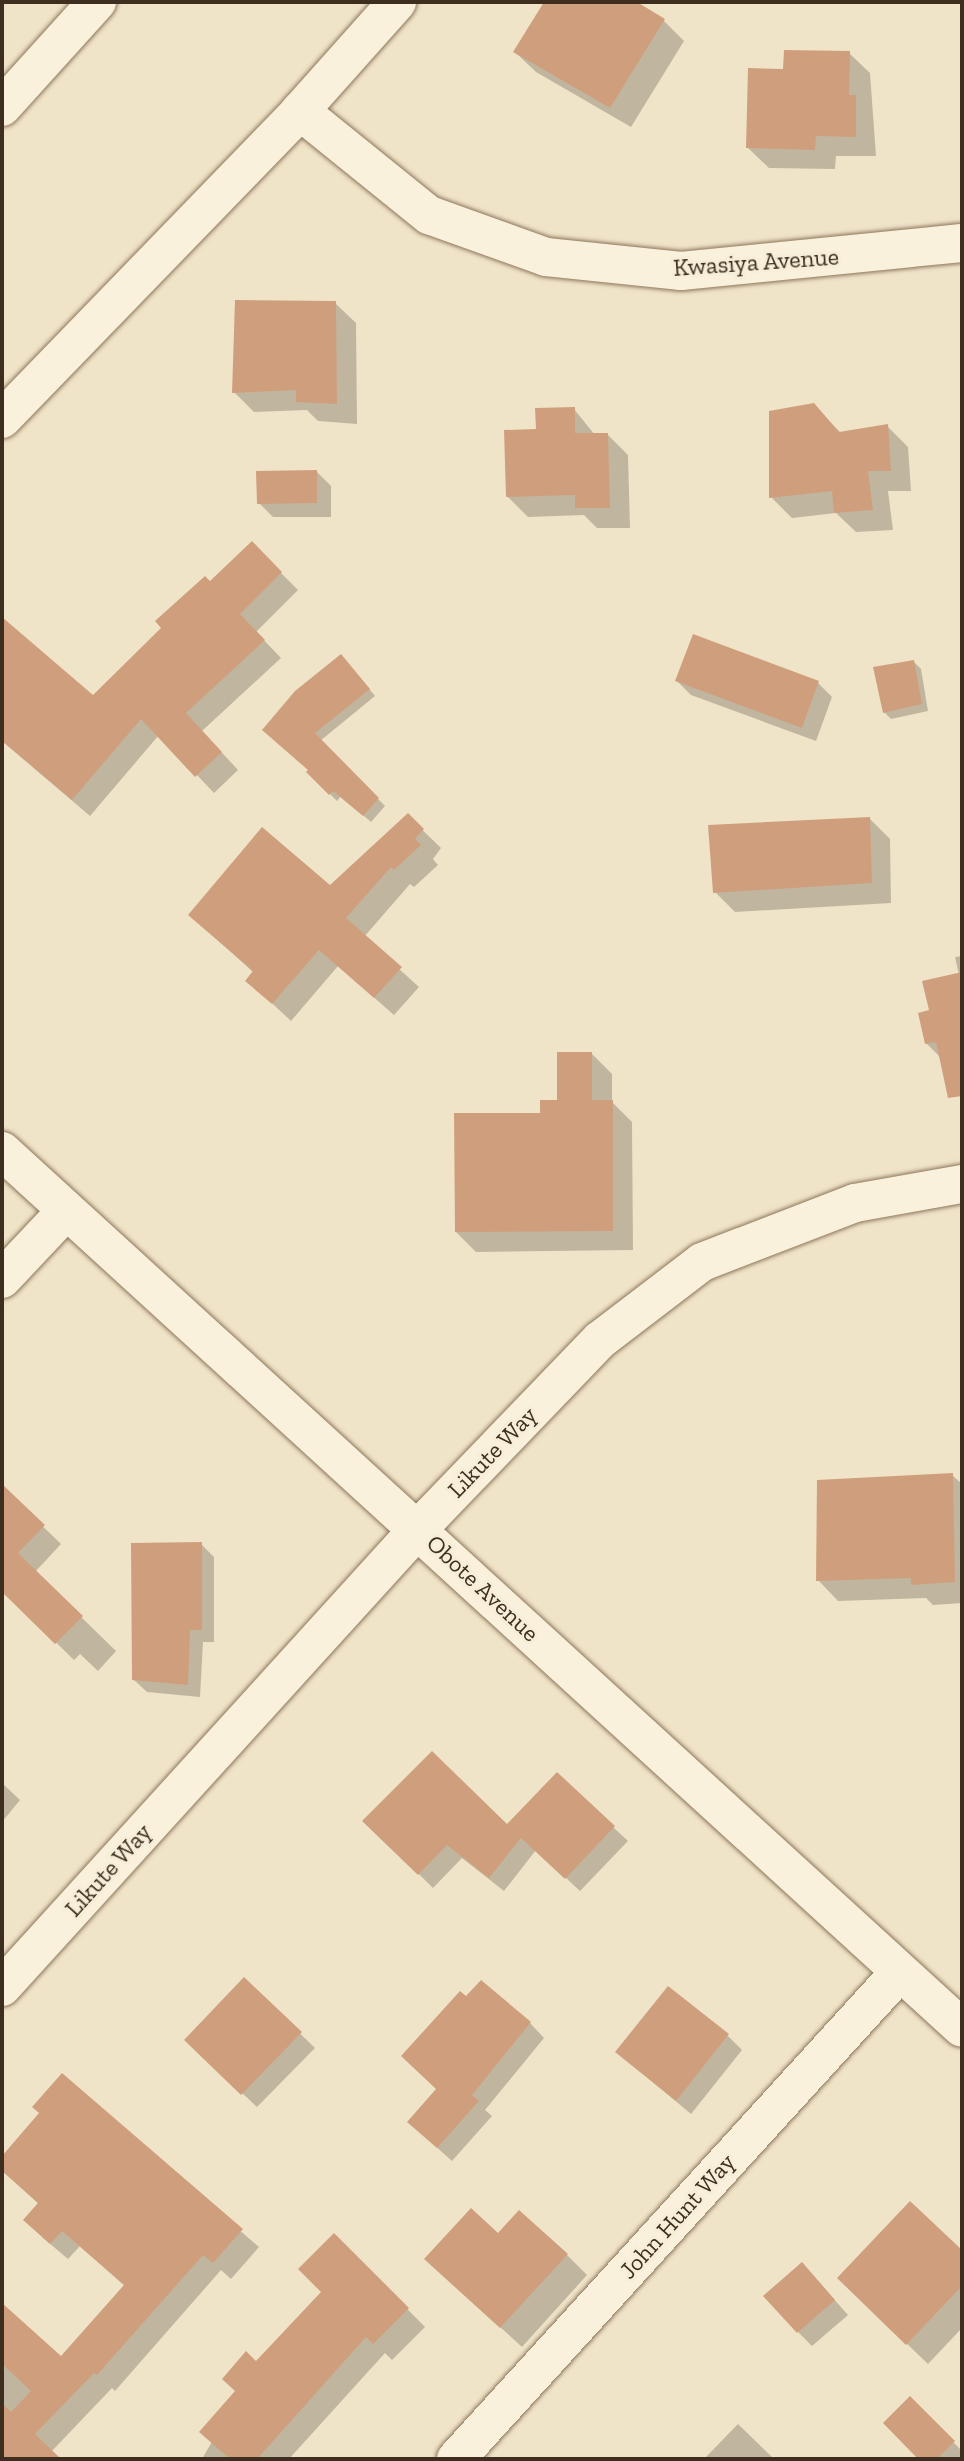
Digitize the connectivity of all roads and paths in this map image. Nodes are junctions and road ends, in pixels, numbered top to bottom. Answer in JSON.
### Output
{"nodes":[{"id":1,"x":97,"y":2,"type":"edge"},
{"id":2,"x":397,"y":2,"type":"edge"},
{"id":3,"x":2,"y":107,"type":"edge"},
{"id":4,"x":300,"y":111,"type":"junction"},
{"id":5,"x":962,"y":243,"type":"edge"},
{"id":6,"x":2,"y":419,"type":"edge"},
{"id":7,"x":2,"y":1151,"type":"edge"},
{"id":8,"x":962,"y":1184,"type":"edge"},
{"id":9,"x":66,"y":1211,"type":"junction"},
{"id":10,"x":2,"y":1279,"type":"edge"},
{"id":11,"x":419,"y":1528,"type":"junction"},
{"id":12,"x":899,"y":1973,"type":"junction"},
{"id":13,"x":2,"y":1987,"type":"edge"},
{"id":14,"x":962,"y":2028,"type":"edge"},
{"id":15,"x":456,"y":2459,"type":"edge"}],
"edges":[{"from":1,"to":3,"type":"street"},
{"from":2,"to":4,"type":"street"},
{"from":4,"to":5,"type":"street","name":"Kwasiya Avenue"},
{"from":4,"to":6,"type":"street"},
{"from":7,"to":9,"type":"street","name":"Obote Avenue"},
{"from":8,"to":11,"type":"street","name":"Likute Way"},
{"from":9,"to":10,"type":"street"},
{"from":9,"to":11,"type":"street","name":"Obote Avenue"},
{"from":11,"to":12,"type":"street","name":"Obote Avenue"},
{"from":11,"to":13,"type":"street","name":"Likute Way"},
{"from":12,"to":14,"type":"street","name":"Obote Avenue"},
{"from":12,"to":15,"type":"street","name":"John Hunt Way"}]}
